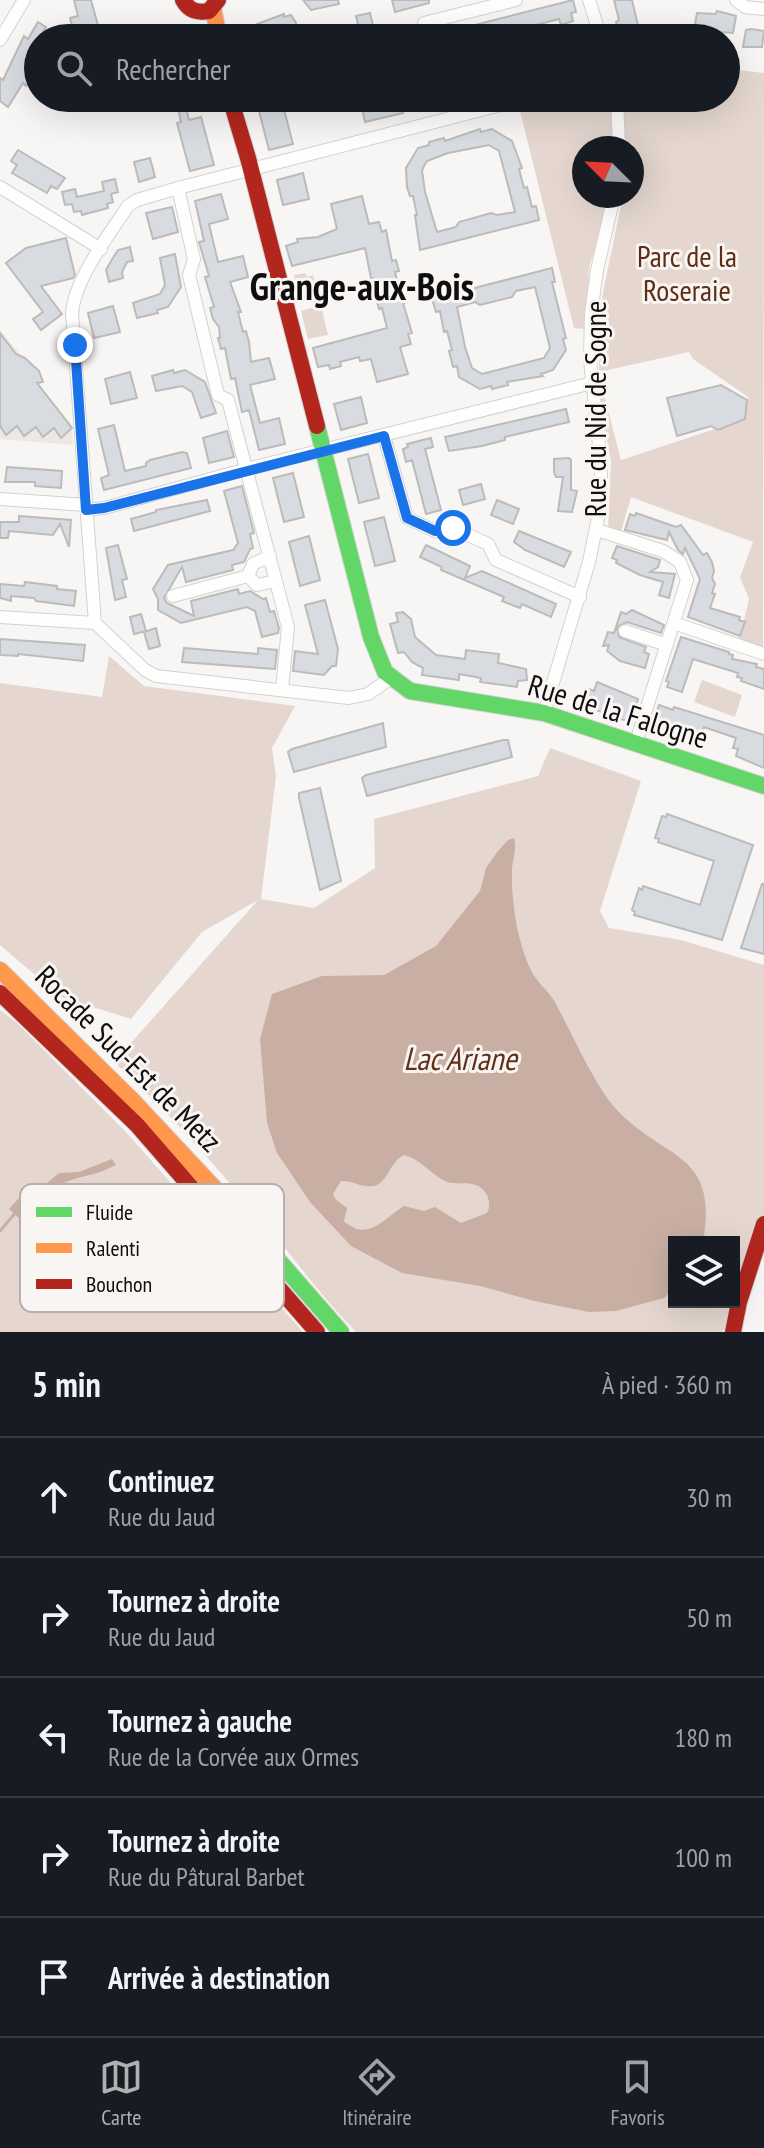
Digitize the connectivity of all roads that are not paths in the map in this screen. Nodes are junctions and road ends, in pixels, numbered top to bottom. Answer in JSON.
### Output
{"nodes":[{"id":1,"x":24,"y":0,"type":"edge"},
{"id":2,"x":183,"y":0,"type":"edge"},
{"id":3,"x":516,"y":0,"type":"edge"},
{"id":4,"x":589,"y":0,"type":"edge"},
{"id":5,"x":736,"y":0,"type":"edge"},
{"id":6,"x":210,"y":7,"type":"edge"},
{"id":7,"x":764,"y":9,"type":"edge"},
{"id":8,"x":424,"y":23,"type":"dead end"},
{"id":9,"x":597,"y":24,"type":"edge"},
{"id":10,"x":0,"y":40,"type":"edge"},
{"id":11,"x":234,"y":112,"type":"edge"},
{"id":12,"x":474,"y":112,"type":"edge"},
{"id":13,"x":618,"y":112,"type":"edge"},
{"id":14,"x":619,"y":136,"type":"edge"},
{"id":15,"x":252,"y":170,"type":"junction"},
{"id":16,"x":0,"y":187,"type":"edge"},
{"id":17,"x":178,"y":188,"type":"junction"},
{"id":18,"x":611,"y":208,"type":"edge"},
{"id":19,"x":101,"y":249,"type":"junction"},
{"id":20,"x":592,"y":383,"type":"junction"},
{"id":21,"x":384,"y":436,"type":"junction"},
{"id":22,"x":323,"y":451,"type":"junction"},
{"id":23,"x":247,"y":469,"type":"junction"},
{"id":24,"x":0,"y":499,"type":"edge"},
{"id":25,"x":86,"y":507,"type":"junction"},
{"id":26,"x":597,"y":530,"type":"junction"},
{"id":27,"x":270,"y":556,"type":"junction"},
{"id":28,"x":248,"y":576,"type":"junction"},
{"id":29,"x":276,"y":581,"type":"junction"},
{"id":30,"x":173,"y":596,"type":"dead end"},
{"id":31,"x":580,"y":597,"type":"junction"},
{"id":32,"x":0,"y":617,"type":"edge"},
{"id":33,"x":95,"y":623,"type":"junction"},
{"id":34,"x":674,"y":623,"type":"junction"},
{"id":35,"x":625,"y":631,"type":"dead end"},
{"id":36,"x":667,"y":645,"type":"junction"},
{"id":37,"x":764,"y":654,"type":"edge"},
{"id":38,"x":391,"y":678,"type":"junction"},
{"id":39,"x":282,"y":690,"type":"junction"},
{"id":40,"x":544,"y":713,"type":"junction"},
{"id":41,"x":635,"y":745,"type":"junction"},
{"id":42,"x":764,"y":786,"type":"edge"},
{"id":43,"x":0,"y":970,"type":"edge"},
{"id":44,"x":0,"y":993,"type":"edge"},
{"id":45,"x":188,"y":1184,"type":"edge"},
{"id":46,"x":212,"y":1184,"type":"edge"},
{"id":47,"x":764,"y":1224,"type":"edge"},
{"id":48,"x":284,"y":1261,"type":"edge"},
{"id":49,"x":284,"y":1265,"type":"edge"},
{"id":50,"x":284,"y":1294,"type":"edge"},
{"id":51,"x":740,"y":1299,"type":"edge"},
{"id":52,"x":736,"y":1308,"type":"edge"},
{"id":53,"x":738,"y":1308,"type":"edge"},
{"id":54,"x":317,"y":1332,"type":"edge"},
{"id":55,"x":341,"y":1332,"type":"edge"},
{"id":56,"x":356,"y":1332,"type":"edge"},
{"id":57,"x":724,"y":1332,"type":"edge"},
{"id":58,"x":733,"y":1332,"type":"edge"}],
"edges":[{"from":1,"to":10,"type":"street"},
{"from":2,"to":6,"type":"main road"},
{"from":3,"to":8,"type":"street"},
{"from":4,"to":9,"type":"street"},
{"from":5,"to":7,"type":"street"},
{"from":11,"to":15,"type":"main road"},
{"from":12,"to":15,"type":"street"},
{"from":13,"to":14,"type":"street"},
{"from":15,"to":17,"type":"street"},
{"from":15,"to":22,"type":"main road"},
{"from":16,"to":19,"type":"street"},
{"from":17,"to":19,"type":"street"},
{"from":17,"to":23,"type":"street"},
{"from":18,"to":20,"type":"street","name":"Rue du Nid de Sogne"},
{"from":19,"to":25,"type":"street"},
{"from":20,"to":21,"type":"street"},
{"from":20,"to":26,"type":"street","name":"Rue du Nid de Sogne"},
{"from":21,"to":22,"type":"street"},
{"from":21,"to":31,"type":"street"},
{"from":22,"to":23,"type":"street"},
{"from":22,"to":38,"type":"main road"},
{"from":23,"to":25,"type":"street"},
{"from":23,"to":27,"type":"street"},
{"from":24,"to":25,"type":"street"},
{"from":25,"to":33,"type":"street"},
{"from":26,"to":31,"type":"street","name":"Rue du Nid de Sogne"},
{"from":26,"to":34,"type":"street"},
{"from":27,"to":28,"type":"street"},
{"from":27,"to":29,"type":"street"},
{"from":28,"to":29,"type":"street"},
{"from":28,"to":30,"type":"street"},
{"from":29,"to":39,"type":"street"},
{"from":31,"to":40,"type":"street","name":"Rue du Nid de Sogne"},
{"from":32,"to":33,"type":"street"},
{"from":33,"to":39,"type":"street"},
{"from":34,"to":36,"type":"street"},
{"from":34,"to":37,"type":"street"},
{"from":35,"to":36,"type":"street"},
{"from":36,"to":41,"type":"street"},
{"from":38,"to":39,"type":"street"},
{"from":38,"to":40,"type":"main road","name":"Rue de la Falogne"},
{"from":40,"to":41,"type":"main road","name":"Rue de la Falogne"},
{"from":41,"to":42,"type":"main road","name":"Rue de la Falogne"},
{"from":43,"to":46,"type":"main road","name":"Rocade Sud-Est de Metz"},
{"from":44,"to":45,"type":"main road","name":"Rocade Sud-Est de Metz"},
{"from":47,"to":51,"type":"main road"},
{"from":48,"to":56,"type":"main road"},
{"from":49,"to":55,"type":"main road","name":"Rocade Sud-Est de Metz"},
{"from":50,"to":54,"type":"main road","name":"Rocade Sud-Est de Metz"},
{"from":52,"to":57,"type":"main road"},
{"from":53,"to":58,"type":"main road"}]}
